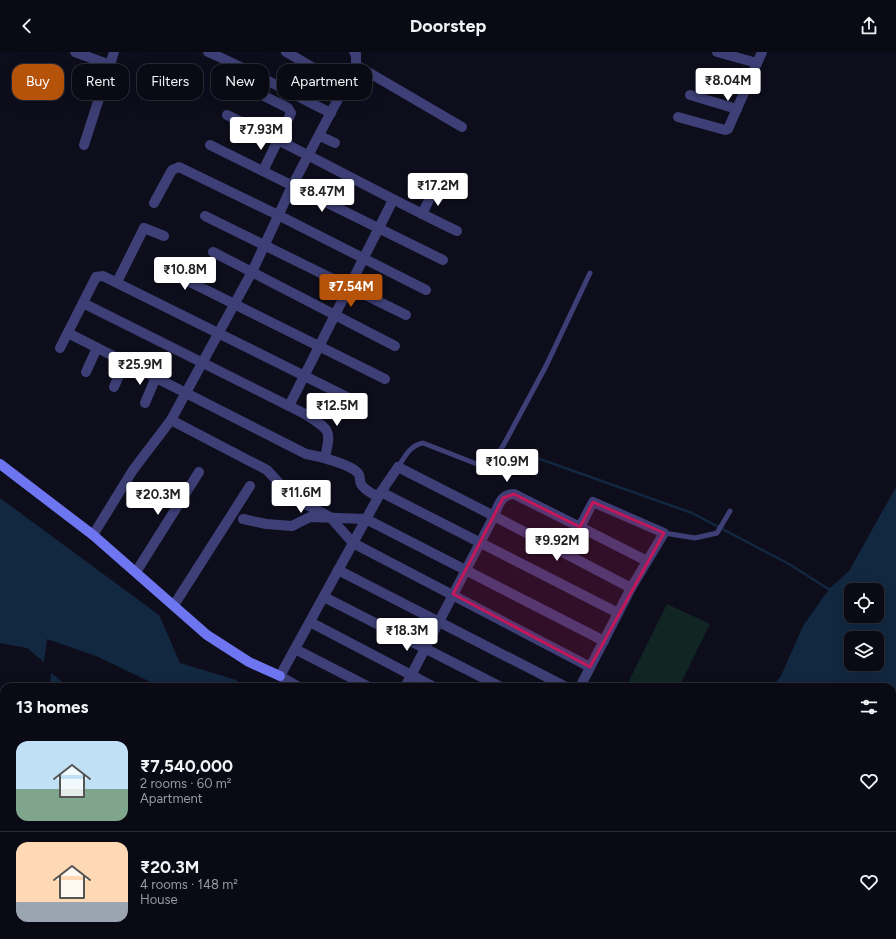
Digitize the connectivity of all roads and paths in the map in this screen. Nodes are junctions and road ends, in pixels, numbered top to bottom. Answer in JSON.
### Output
{"nodes":[{"id":1,"x":75,"y":52,"type":"edge"},
{"id":2,"x":114,"y":52,"type":"edge"},
{"id":3,"x":208,"y":52,"type":"edge"},
{"id":4,"x":286,"y":52,"type":"edge"},
{"id":5,"x":354,"y":52,"type":"edge"},
{"id":6,"x":717,"y":52,"type":"edge"},
{"id":7,"x":762,"y":52,"type":"edge"},
{"id":8,"x":757,"y":63,"type":"junction"},
{"id":9,"x":107,"y":64,"type":"edge"},
{"id":10,"x":110,"y":64,"type":"edge"},
{"id":11,"x":307,"y":64,"type":"edge"},
{"id":12,"x":356,"y":64,"type":"edge"},
{"id":13,"x":372,"y":74,"type":"edge"},
{"id":14,"x":704,"y":74,"type":"dead end"},
{"id":15,"x":270,"y":84,"type":"joint"},
{"id":16,"x":747,"y":85,"type":"junction"},
{"id":17,"x":690,"y":95,"type":"dead end"},
{"id":18,"x":269,"y":99,"type":"edge"},
{"id":19,"x":99,"y":100,"type":"edge"},
{"id":20,"x":338,"y":100,"type":"edge"},
{"id":21,"x":737,"y":109,"type":"junction"},
{"id":22,"x":331,"y":113,"type":"junction"},
{"id":23,"x":227,"y":115,"type":"dead end"},
{"id":24,"x":678,"y":116,"type":"dead end"},
{"id":25,"x":462,"y":127,"type":"dead end"},
{"id":26,"x":320,"y":136,"type":"junction"},
{"id":27,"x":278,"y":139,"type":"junction"},
{"id":28,"x":335,"y":143,"type":"dead end"},
{"id":29,"x":84,"y":145,"type":"dead end"},
{"id":30,"x":210,"y":145,"type":"dead end"},
{"id":31,"x":309,"y":154,"type":"junction"},
{"id":32,"x":263,"y":171,"type":"junction"},
{"id":33,"x":292,"y":186,"type":"junction"},
{"id":34,"x":434,"y":190,"type":"dead end"},
{"id":35,"x":393,"y":200,"type":"junction"},
{"id":36,"x":154,"y":203,"type":"dead end"},
{"id":37,"x":422,"y":214,"type":"junction"},
{"id":38,"x":278,"y":215,"type":"junction"},
{"id":39,"x":205,"y":216,"type":"dead end"},
{"id":40,"x":379,"y":228,"type":"junction"},
{"id":41,"x":457,"y":231,"type":"dead end"},
{"id":42,"x":164,"y":236,"type":"dead end"},
{"id":43,"x":264,"y":244,"type":"junction"},
{"id":44,"x":213,"y":252,"type":"dead end"},
{"id":45,"x":364,"y":258,"type":"junction"},
{"id":46,"x":443,"y":260,"type":"dead end"},
{"id":47,"x":252,"y":272,"type":"junction"},
{"id":48,"x":590,"y":273,"type":"dead end"},
{"id":49,"x":174,"y":274,"type":"dead end"},
{"id":50,"x":117,"y":282,"type":"junction"},
{"id":51,"x":349,"y":286,"type":"junction"},
{"id":52,"x":426,"y":290,"type":"dead end"},
{"id":53,"x":83,"y":303,"type":"junction"},
{"id":54,"x":236,"y":304,"type":"junction"},
{"id":55,"x":406,"y":315,"type":"dead end"},
{"id":56,"x":334,"y":316,"type":"junction"},
{"id":57,"x":220,"y":332,"type":"junction"},
{"id":58,"x":68,"y":333,"type":"junction"},
{"id":59,"x":319,"y":346,"type":"junction"},
{"id":60,"x":395,"y":346,"type":"dead end"},
{"id":61,"x":60,"y":348,"type":"dead end"},
{"id":62,"x":97,"y":348,"type":"junction"},
{"id":63,"x":126,"y":362,"type":"junction"},
{"id":64,"x":203,"y":362,"type":"junction"},
{"id":65,"x":86,"y":372,"type":"dead end"},
{"id":66,"x":304,"y":375,"type":"junction"},
{"id":67,"x":156,"y":377,"type":"junction"},
{"id":68,"x":385,"y":379,"type":"dead end"},
{"id":69,"x":114,"y":387,"type":"dead end"},
{"id":70,"x":186,"y":392,"type":"junction"},
{"id":71,"x":145,"y":403,"type":"dead end"},
{"id":72,"x":359,"y":403,"type":"dead end"},
{"id":73,"x":289,"y":406,"type":"junction"},
{"id":74,"x":171,"y":420,"type":"junction"},
{"id":75,"x":325,"y":457,"type":"junction"},
{"id":76,"x":0,"y":464,"type":"edge"},
{"id":77,"x":398,"y":467,"type":"junction"},
{"id":78,"x":198,"y":472,"type":"dead end"},
{"id":79,"x":250,"y":486,"type":"dead end"},
{"id":80,"x":380,"y":495,"type":"junction"},
{"id":81,"x":730,"y":511,"type":"dead end"},
{"id":82,"x":494,"y":516,"type":"junction"},
{"id":83,"x":330,"y":518,"type":"junction"},
{"id":84,"x":243,"y":519,"type":"dead end"},
{"id":85,"x":366,"y":519,"type":"junction"},
{"id":86,"x":580,"y":527,"type":"junction"},
{"id":87,"x":664,"y":533,"type":"junction"},
{"id":88,"x":93,"y":535,"type":"junction"},
{"id":89,"x":480,"y":542,"type":"junction"},
{"id":90,"x":353,"y":543,"type":"junction"},
{"id":91,"x":647,"y":561,"type":"junction"},
{"id":92,"x":338,"y":570,"type":"junction"},
{"id":93,"x":465,"y":570,"type":"junction"},
{"id":94,"x":136,"y":572,"type":"junction"},
{"id":95,"x":631,"y":588,"type":"junction"},
{"id":96,"x":453,"y":594,"type":"junction"},
{"id":97,"x":324,"y":597,"type":"junction"},
{"id":98,"x":174,"y":605,"type":"junction"},
{"id":99,"x":618,"y":613,"type":"junction"},
{"id":100,"x":310,"y":622,"type":"junction"},
{"id":101,"x":439,"y":622,"type":"junction"},
{"id":102,"x":604,"y":641,"type":"junction"},
{"id":103,"x":425,"y":649,"type":"junction"},
{"id":104,"x":295,"y":650,"type":"junction"},
{"id":105,"x":590,"y":667,"type":"junction"},
{"id":106,"x":411,"y":675,"type":"junction"},
{"id":107,"x":280,"y":676,"type":"junction"},
{"id":108,"x":292,"y":683,"type":"edge"},
{"id":109,"x":361,"y":683,"type":"edge"},
{"id":110,"x":407,"y":683,"type":"edge"},
{"id":111,"x":426,"y":683,"type":"edge"},
{"id":112,"x":493,"y":683,"type":"edge"},
{"id":113,"x":558,"y":683,"type":"edge"},
{"id":114,"x":582,"y":683,"type":"edge"}],
"edges":[{"from":1,"to":9,"type":"street"},
{"from":2,"to":10,"type":"street"},
{"from":3,"to":15,"type":"street"},
{"from":4,"to":11,"type":"street"},
{"from":5,"to":12,"type":"street"},
{"from":6,"to":8,"type":"street"},
{"from":7,"to":8,"type":"street"},
{"from":8,"to":16,"type":"street"},
{"from":13,"to":25,"type":"street"},
{"from":14,"to":16,"type":"street"},
{"from":15,"to":22,"type":"street"},
{"from":16,"to":21,"type":"street"},
{"from":17,"to":21,"type":"street"},
{"from":18,"to":27,"type":"street"},
{"from":19,"to":29,"type":"street"},
{"from":20,"to":22,"type":"street"},
{"from":21,"to":24,"type":"street"},
{"from":22,"to":26,"type":"street"},
{"from":23,"to":27,"type":"street"},
{"from":26,"to":28,"type":"street"},
{"from":26,"to":31,"type":"street"},
{"from":27,"to":31,"type":"street"},
{"from":27,"to":32,"type":"street"},
{"from":30,"to":32,"type":"street"},
{"from":31,"to":33,"type":"street"},
{"from":31,"to":35,"type":"street"},
{"from":32,"to":33,"type":"street"},
{"from":33,"to":38,"type":"street"},
{"from":33,"to":40,"type":"street"},
{"from":34,"to":37,"type":"street"},
{"from":35,"to":37,"type":"street"},
{"from":35,"to":40,"type":"street"},
{"from":36,"to":38,"type":"street"},
{"from":37,"to":41,"type":"street"},
{"from":38,"to":43,"type":"street"},
{"from":38,"to":45,"type":"street"},
{"from":39,"to":43,"type":"street"},
{"from":40,"to":45,"type":"street"},
{"from":40,"to":46,"type":"street"},
{"from":42,"to":50,"type":"street"},
{"from":43,"to":47,"type":"street"},
{"from":43,"to":51,"type":"street"},
{"from":44,"to":47,"type":"street"},
{"from":45,"to":51,"type":"street"},
{"from":45,"to":52,"type":"street"},
{"from":47,"to":54,"type":"street"},
{"from":47,"to":56,"type":"street"},
{"from":48,"to":77,"type":"lane"},
{"from":49,"to":54,"type":"street"},
{"from":50,"to":53,"type":"street"},
{"from":50,"to":57,"type":"street"},
{"from":51,"to":55,"type":"street"},
{"from":51,"to":56,"type":"street"},
{"from":53,"to":58,"type":"street"},
{"from":53,"to":64,"type":"street"},
{"from":54,"to":57,"type":"street"},
{"from":54,"to":59,"type":"street"},
{"from":56,"to":59,"type":"street"},
{"from":56,"to":60,"type":"street"},
{"from":57,"to":64,"type":"street"},
{"from":57,"to":66,"type":"street"},
{"from":58,"to":61,"type":"street"},
{"from":58,"to":62,"type":"street"},
{"from":59,"to":66,"type":"street"},
{"from":59,"to":68,"type":"street"},
{"from":62,"to":63,"type":"street"},
{"from":62,"to":65,"type":"street"},
{"from":63,"to":67,"type":"street"},
{"from":63,"to":69,"type":"street"},
{"from":64,"to":70,"type":"street"},
{"from":64,"to":73,"type":"street"},
{"from":66,"to":72,"type":"street"},
{"from":66,"to":73,"type":"street"},
{"from":67,"to":70,"type":"street"},
{"from":67,"to":71,"type":"street"},
{"from":70,"to":74,"type":"street"},
{"from":70,"to":75,"type":"street"},
{"from":73,"to":75,"type":"street"},
{"from":74,"to":83,"type":"street"},
{"from":74,"to":88,"type":"street"},
{"from":75,"to":80,"type":"street"},
{"from":76,"to":88,"type":"street"},
{"from":77,"to":80,"type":"street"},
{"from":77,"to":82,"type":"street"},
{"from":78,"to":94,"type":"street"},
{"from":79,"to":98,"type":"street"},
{"from":80,"to":85,"type":"street"},
{"from":80,"to":89,"type":"street"},
{"from":81,"to":87,"type":"lane"},
{"from":82,"to":86,"type":"street"},
{"from":82,"to":89,"type":"street"},
{"from":82,"to":95,"type":"street"},
{"from":83,"to":84,"type":"street"},
{"from":83,"to":85,"type":"street"},
{"from":83,"to":90,"type":"street"},
{"from":85,"to":90,"type":"street"},
{"from":85,"to":93,"type":"street"},
{"from":86,"to":87,"type":"street"},
{"from":86,"to":91,"type":"street"},
{"from":87,"to":91,"type":"street"},
{"from":88,"to":94,"type":"street"},
{"from":89,"to":93,"type":"street"},
{"from":89,"to":99,"type":"street"},
{"from":90,"to":92,"type":"street"},
{"from":90,"to":96,"type":"street"},
{"from":91,"to":95,"type":"street"},
{"from":92,"to":97,"type":"street"},
{"from":92,"to":101,"type":"street"},
{"from":93,"to":96,"type":"street"},
{"from":93,"to":102,"type":"street"},
{"from":94,"to":98,"type":"street"},
{"from":95,"to":99,"type":"street"},
{"from":96,"to":101,"type":"street"},
{"from":96,"to":105,"type":"street"},
{"from":97,"to":100,"type":"street"},
{"from":97,"to":103,"type":"street"},
{"from":98,"to":107,"type":"street"},
{"from":99,"to":102,"type":"street"},
{"from":100,"to":104,"type":"street"},
{"from":100,"to":106,"type":"street"},
{"from":101,"to":103,"type":"street"},
{"from":101,"to":113,"type":"street"},
{"from":102,"to":105,"type":"street"},
{"from":103,"to":106,"type":"street"},
{"from":103,"to":112,"type":"street"},
{"from":104,"to":107,"type":"street"},
{"from":104,"to":109,"type":"street"},
{"from":105,"to":114,"type":"street"},
{"from":106,"to":110,"type":"street"},
{"from":106,"to":111,"type":"street"},
{"from":107,"to":108,"type":"street"}]}
